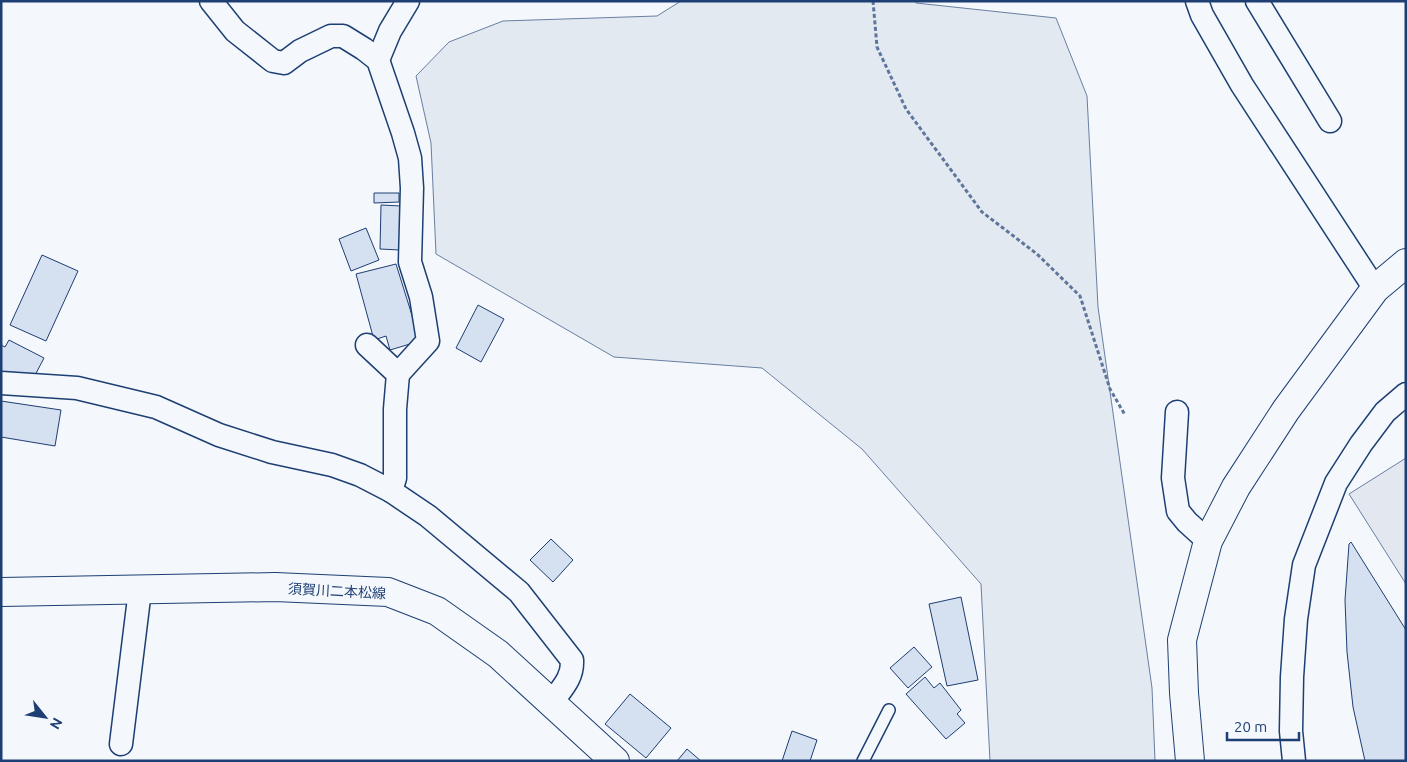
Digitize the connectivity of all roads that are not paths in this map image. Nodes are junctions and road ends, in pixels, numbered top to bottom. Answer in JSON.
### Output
{"nodes":[{"id":1,"x":211,"y":1,"type":"edge"},
{"id":2,"x":408,"y":1,"type":"edge"},
{"id":3,"x":1197,"y":1,"type":"edge"},
{"id":4,"x":1257,"y":1,"type":"edge"},
{"id":5,"x":378,"y":60,"type":"junction"},
{"id":6,"x":1330,"y":121,"type":"dead end"},
{"id":7,"x":1406,"y":263,"type":"edge"},
{"id":8,"x":1375,"y":289,"type":"junction"},
{"id":9,"x":367,"y":345,"type":"dead end"},
{"id":10,"x":398,"y":374,"type":"junction"},
{"id":11,"x":1,"y":383,"type":"edge"},
{"id":12,"x":1406,"y":394,"type":"edge"},
{"id":13,"x":1177,"y":412,"type":"dead end"},
{"id":14,"x":391,"y":491,"type":"junction"},
{"id":15,"x":1208,"y":540,"type":"junction"},
{"id":16,"x":140,"y":590,"type":"junction"},
{"id":17,"x":1,"y":592,"type":"edge"},
{"id":18,"x":552,"y":702,"type":"junction"},
{"id":19,"x":889,"y":710,"type":"dead end"},
{"id":20,"x":122,"y":744,"type":"dead end"},
{"id":21,"x":615,"y":761,"type":"edge"},
{"id":22,"x":863,"y":761,"type":"edge"},
{"id":23,"x":1190,"y":761,"type":"edge"},
{"id":24,"x":1294,"y":761,"type":"edge"}],
"edges":[{"from":1,"to":5,"type":"street"},
{"from":2,"to":5,"type":"street"},
{"from":3,"to":8,"type":"street"},
{"from":4,"to":6,"type":"street"},
{"from":5,"to":10,"type":"street"},
{"from":7,"to":8,"type":"main road"},
{"from":8,"to":15,"type":"main road"},
{"from":9,"to":10,"type":"street"},
{"from":10,"to":14,"type":"street"},
{"from":11,"to":14,"type":"street"},
{"from":12,"to":24,"type":"street"},
{"from":13,"to":15,"type":"street"},
{"from":14,"to":18,"type":"street"},
{"from":15,"to":23,"type":"main road"},
{"from":16,"to":17,"type":"main road","name":"須賀川二本松線"},
{"from":16,"to":18,"type":"main road","name":"須賀川二本松線"},
{"from":16,"to":20,"type":"street"},
{"from":18,"to":21,"type":"main road","name":"須賀川二本松線"},
{"from":19,"to":22,"type":"lane"}]}
